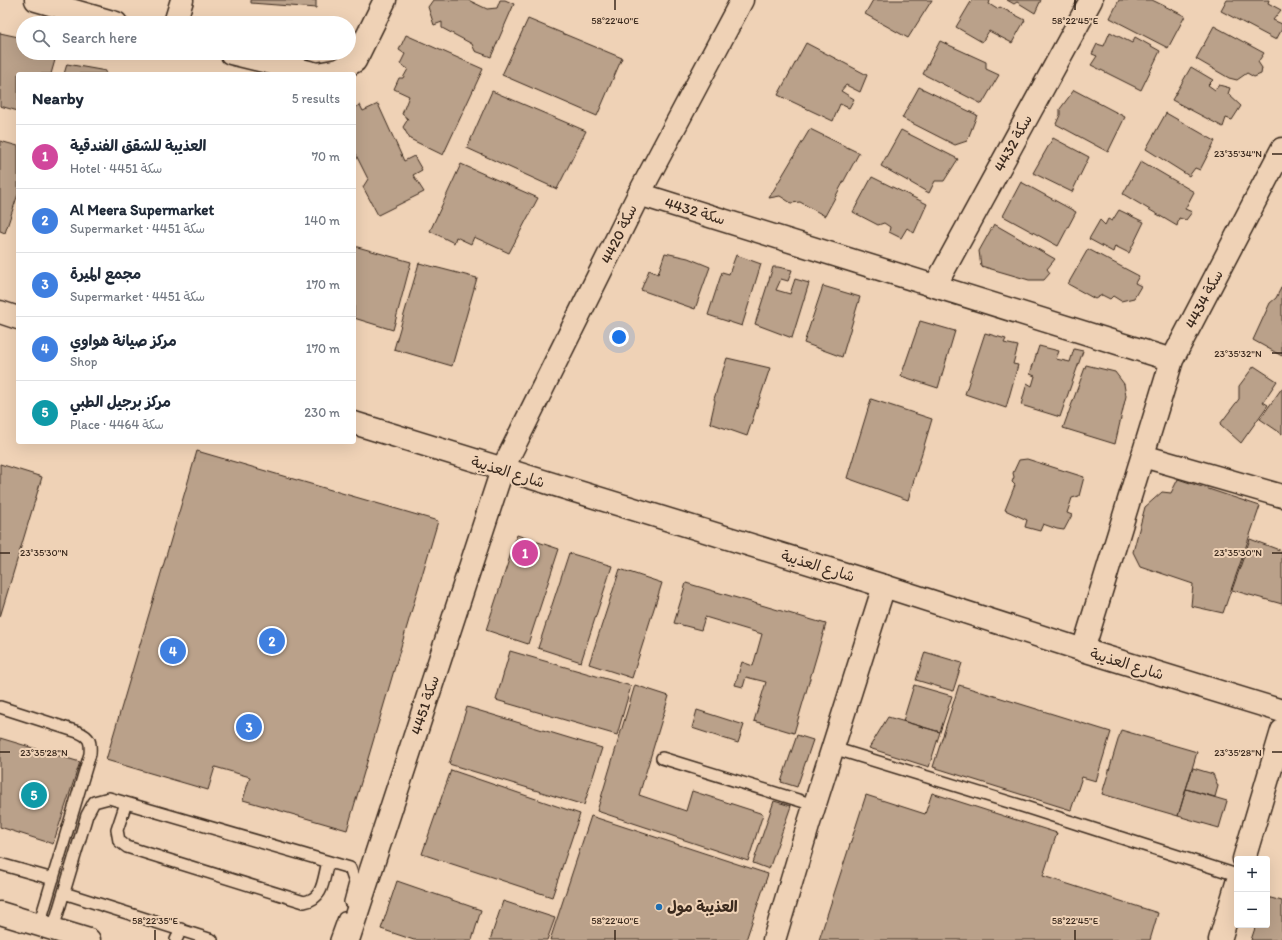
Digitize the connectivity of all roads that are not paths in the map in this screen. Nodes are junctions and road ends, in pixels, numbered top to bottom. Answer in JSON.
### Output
{"nodes":[{"id":1,"x":36,"y":0,"type":"edge"},
{"id":2,"x":182,"y":0,"type":"edge"},
{"id":3,"x":385,"y":0,"type":"edge"},
{"id":4,"x":742,"y":0,"type":"edge"},
{"id":5,"x":1091,"y":0,"type":"edge"},
{"id":6,"x":92,"y":16,"type":"edge"},
{"id":7,"x":177,"y":16,"type":"edge"},
{"id":8,"x":356,"y":59,"type":"edge"},
{"id":9,"x":259,"y":60,"type":"edge"},
{"id":10,"x":355,"y":60,"type":"edge"},
{"id":11,"x":309,"y":72,"type":"edge"},
{"id":12,"x":328,"y":72,"type":"edge"},
{"id":13,"x":1282,"y":149,"type":"edge"},
{"id":14,"x":639,"y":194,"type":"junction"},
{"id":15,"x":935,"y":286,"type":"junction"},
{"id":16,"x":0,"y":312,"type":"edge"},
{"id":17,"x":16,"y":317,"type":"edge"},
{"id":18,"x":1172,"y":360,"type":"junction"},
{"id":19,"x":356,"y":424,"type":"edge"},
{"id":20,"x":1143,"y":456,"type":"junction"},
{"id":21,"x":502,"y":470,"type":"junction"},
{"id":22,"x":1282,"y":496,"type":"edge"},
{"id":23,"x":884,"y":586,"type":"junction"},
{"id":24,"x":1083,"y":650,"type":"junction"},
{"id":25,"x":0,"y":707,"type":"edge"},
{"id":26,"x":1282,"y":711,"type":"edge"},
{"id":27,"x":1282,"y":731,"type":"edge"},
{"id":28,"x":833,"y":748,"type":"junction"},
{"id":29,"x":662,"y":758,"type":"dead end"},
{"id":30,"x":126,"y":803,"type":"junction"},
{"id":31,"x":814,"y":805,"type":"junction"},
{"id":32,"x":1245,"y":856,"type":"edge"},
{"id":33,"x":328,"y":862,"type":"junction"},
{"id":34,"x":0,"y":864,"type":"edge"},
{"id":35,"x":1234,"y":874,"type":"edge"},
{"id":36,"x":53,"y":879,"type":"junction"},
{"id":37,"x":1234,"y":892,"type":"edge"},
{"id":38,"x":64,"y":893,"type":"junction"},
{"id":39,"x":0,"y":913,"type":"edge"},
{"id":40,"x":46,"y":927,"type":"junction"},
{"id":41,"x":181,"y":929,"type":"junction"},
{"id":42,"x":89,"y":940,"type":"edge"},
{"id":43,"x":176,"y":940,"type":"edge"},
{"id":44,"x":212,"y":940,"type":"edge"},
{"id":45,"x":336,"y":940,"type":"edge"},
{"id":46,"x":348,"y":940,"type":"edge"},
{"id":47,"x":774,"y":940,"type":"edge"},
{"id":48,"x":1220,"y":940,"type":"edge"}],
"edges":[{"from":1,"to":6,"type":"street"},
{"from":2,"to":7,"type":"street"},
{"from":3,"to":8,"type":"street"},
{"from":4,"to":14,"type":"street","name":"سكة 4420"},
{"from":5,"to":15,"type":"street","name":"سكة 4432"},
{"from":9,"to":11,"type":"street"},
{"from":10,"to":12,"type":"street"},
{"from":13,"to":18,"type":"street","name":"سكة 4434"},
{"from":14,"to":15,"type":"street","name":"سكة 4432"},
{"from":14,"to":21,"type":"street","name":"سكة 4420"},
{"from":15,"to":18,"type":"street","name":"سكة 4432"},
{"from":16,"to":17,"type":"street"},
{"from":18,"to":20,"type":"street","name":"سكة 4434"},
{"from":19,"to":21,"type":"street","name":"شارع العذيبة"},
{"from":20,"to":22,"type":"street"},
{"from":20,"to":24,"type":"street","name":"سكة 4434"},
{"from":21,"to":23,"type":"street","name":"شارع العذيبة"},
{"from":21,"to":46,"type":"street","name":"سكة 4451"},
{"from":23,"to":24,"type":"street","name":"شارع العذيبة"},
{"from":23,"to":28,"type":"street"},
{"from":24,"to":26,"type":"street","name":"شارع العذيبة"},
{"from":25,"to":36,"type":"lane"},
{"from":27,"to":32,"type":"street"},
{"from":28,"to":31,"type":"street"},
{"from":28,"to":35,"type":"lane"},
{"from":29,"to":31,"type":"lane"},
{"from":30,"to":33,"type":"lane"},
{"from":30,"to":33,"type":"lane"},
{"from":30,"to":38,"type":"lane"},
{"from":31,"to":47,"type":"street"},
{"from":33,"to":45,"type":"lane"},
{"from":34,"to":36,"type":"lane"},
{"from":36,"to":40,"type":"lane"},
{"from":37,"to":48,"type":"street"},
{"from":38,"to":40,"type":"lane"},
{"from":38,"to":41,"type":"lane"},
{"from":39,"to":40,"type":"street"},
{"from":40,"to":42,"type":"street"},
{"from":41,"to":43,"type":"lane"},
{"from":41,"to":44,"type":"lane"}]}
